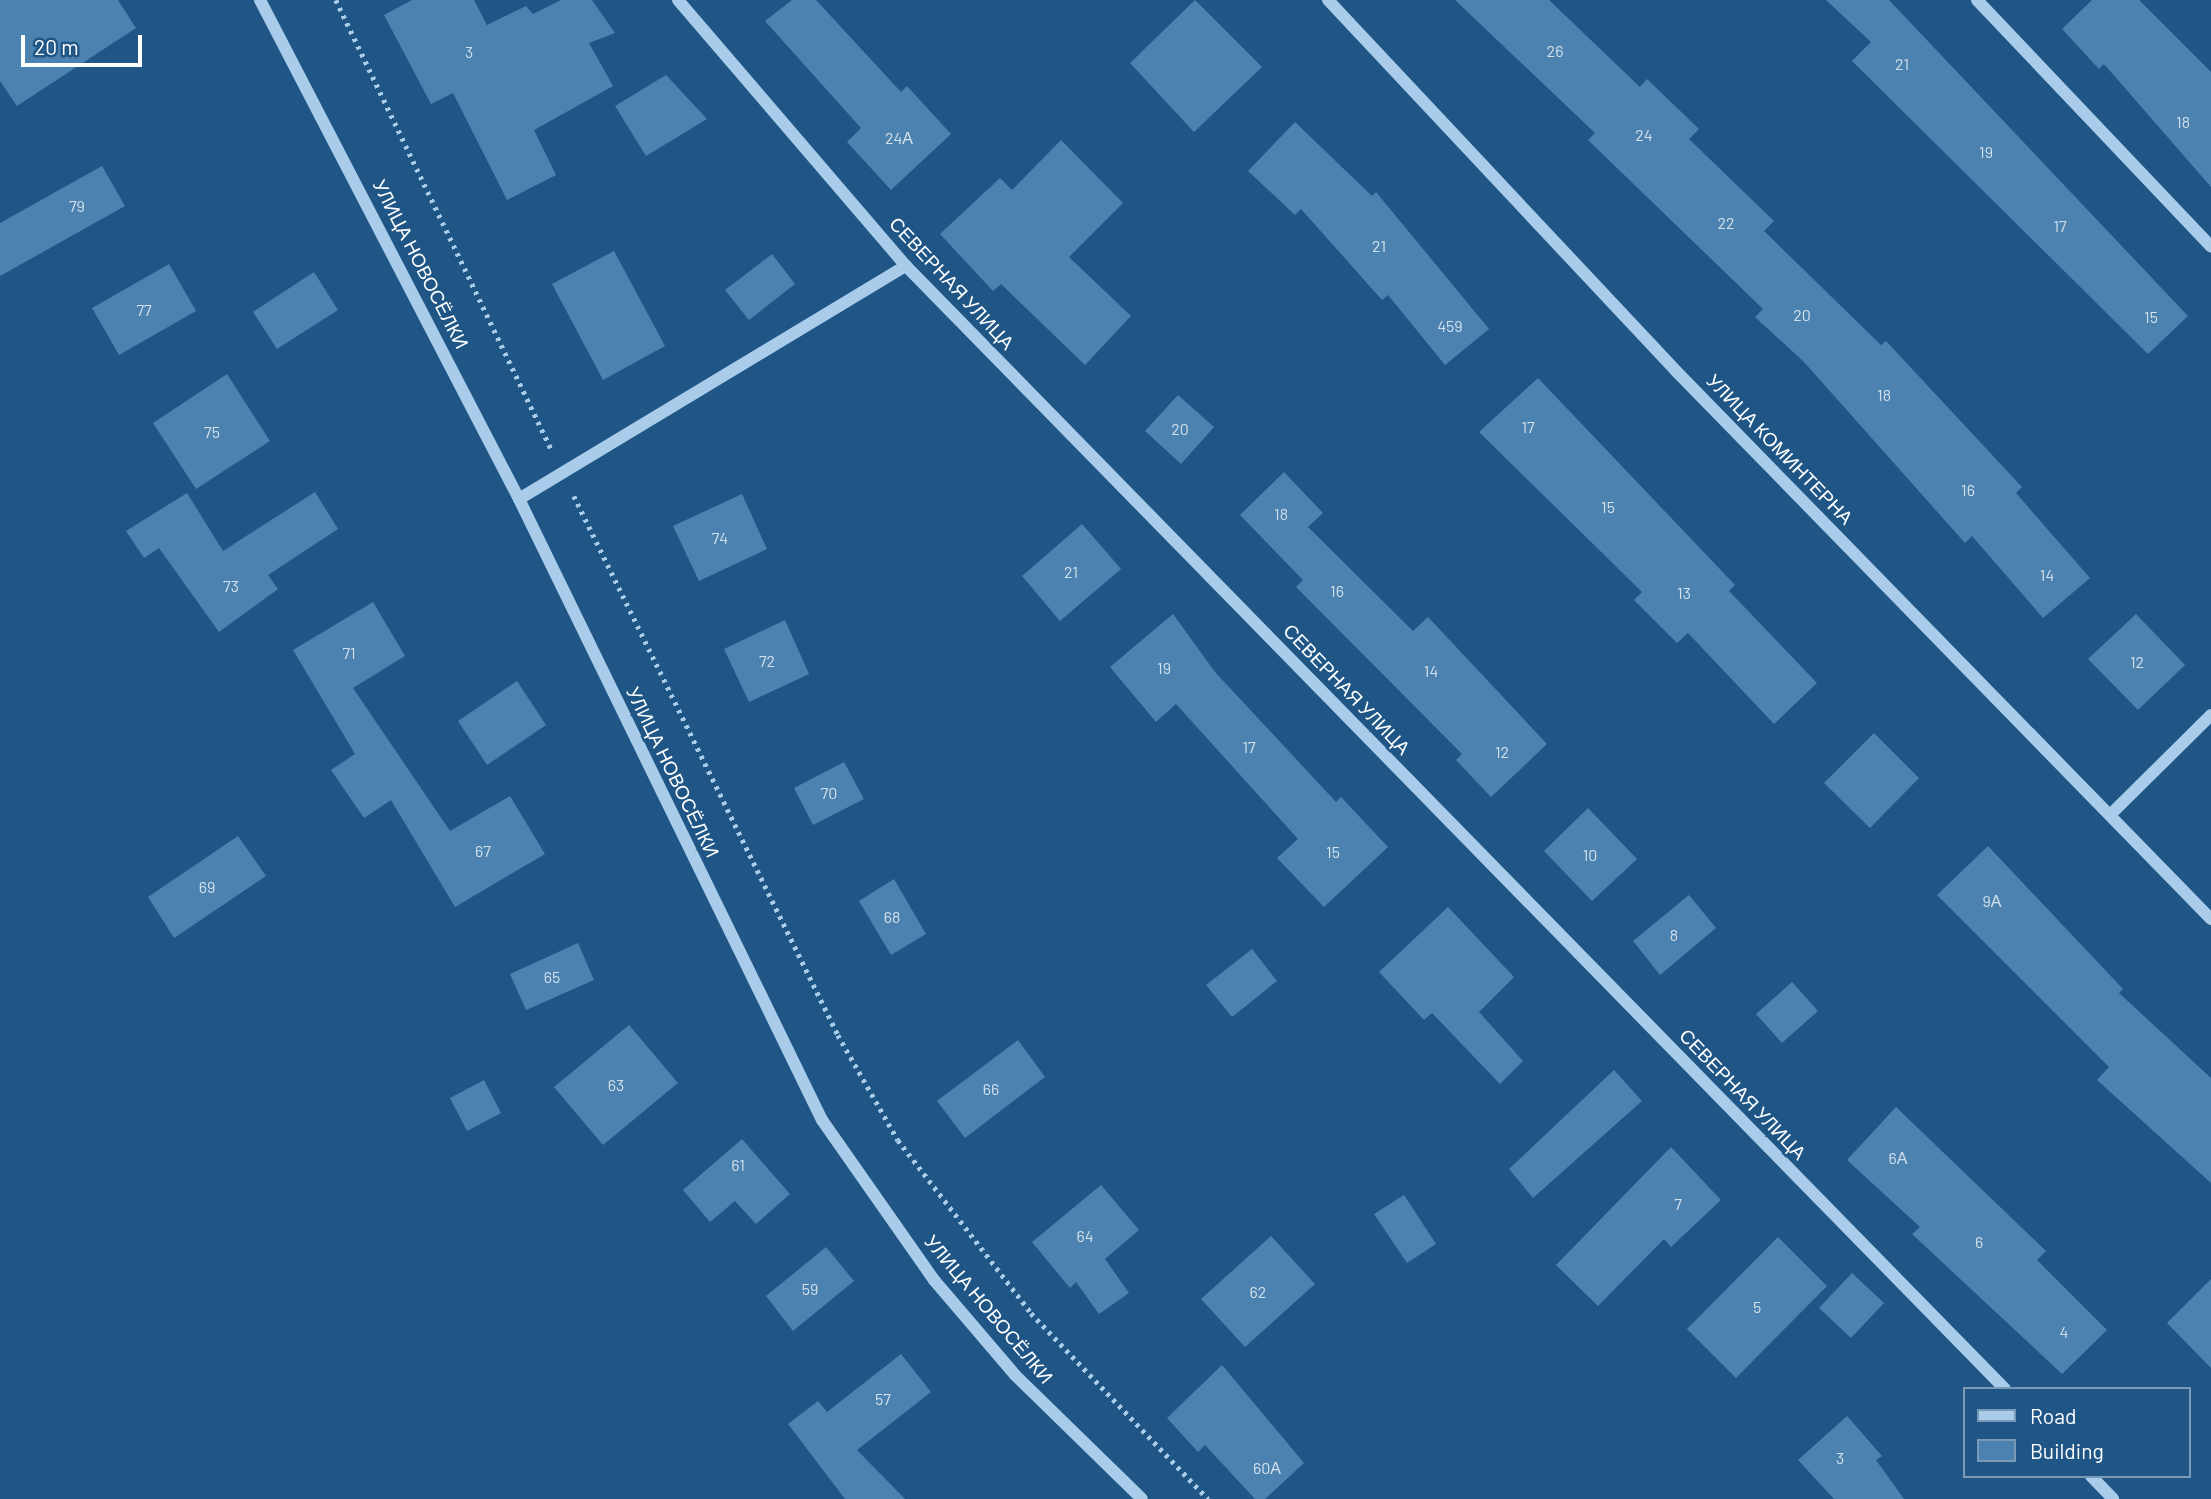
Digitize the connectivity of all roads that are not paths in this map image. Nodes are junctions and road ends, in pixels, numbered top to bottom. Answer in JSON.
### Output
{"nodes":[{"id":1,"x":260,"y":0,"type":"edge"},
{"id":2,"x":678,"y":0,"type":"edge"},
{"id":3,"x":1328,"y":0,"type":"edge"},
{"id":4,"x":1978,"y":0,"type":"edge"},
{"id":5,"x":2211,"y":247,"type":"edge"},
{"id":6,"x":906,"y":265,"type":"junction"},
{"id":7,"x":519,"y":499,"type":"junction"},
{"id":8,"x":2211,"y":715,"type":"edge"},
{"id":9,"x":2110,"y":815,"type":"junction"},
{"id":10,"x":2211,"y":919,"type":"edge"},
{"id":11,"x":2003,"y":1387,"type":"edge"},
{"id":12,"x":2093,"y":1478,"type":"edge"},
{"id":13,"x":1142,"y":1499,"type":"edge"},
{"id":14,"x":2113,"y":1499,"type":"edge"}],
"edges":[{"from":1,"to":7,"type":"street","name":"УЛИЦА НОВОСЁЛКИ"},
{"from":2,"to":6,"type":"street","name":"СЕВЕРНАЯ УЛИЦА"},
{"from":3,"to":9,"type":"street","name":"УЛИЦА КОМИНТЕРНА"},
{"from":4,"to":5,"type":"street"},
{"from":6,"to":7,"type":"street"},
{"from":6,"to":11,"type":"street","name":"СЕВЕРНАЯ УЛИЦА"},
{"from":7,"to":13,"type":"street","name":"УЛИЦА НОВОСЁЛКИ"},
{"from":8,"to":9,"type":"street"},
{"from":9,"to":10,"type":"street","name":"УЛИЦА КОМИНТЕРНА"},
{"from":12,"to":14,"type":"street"}]}
